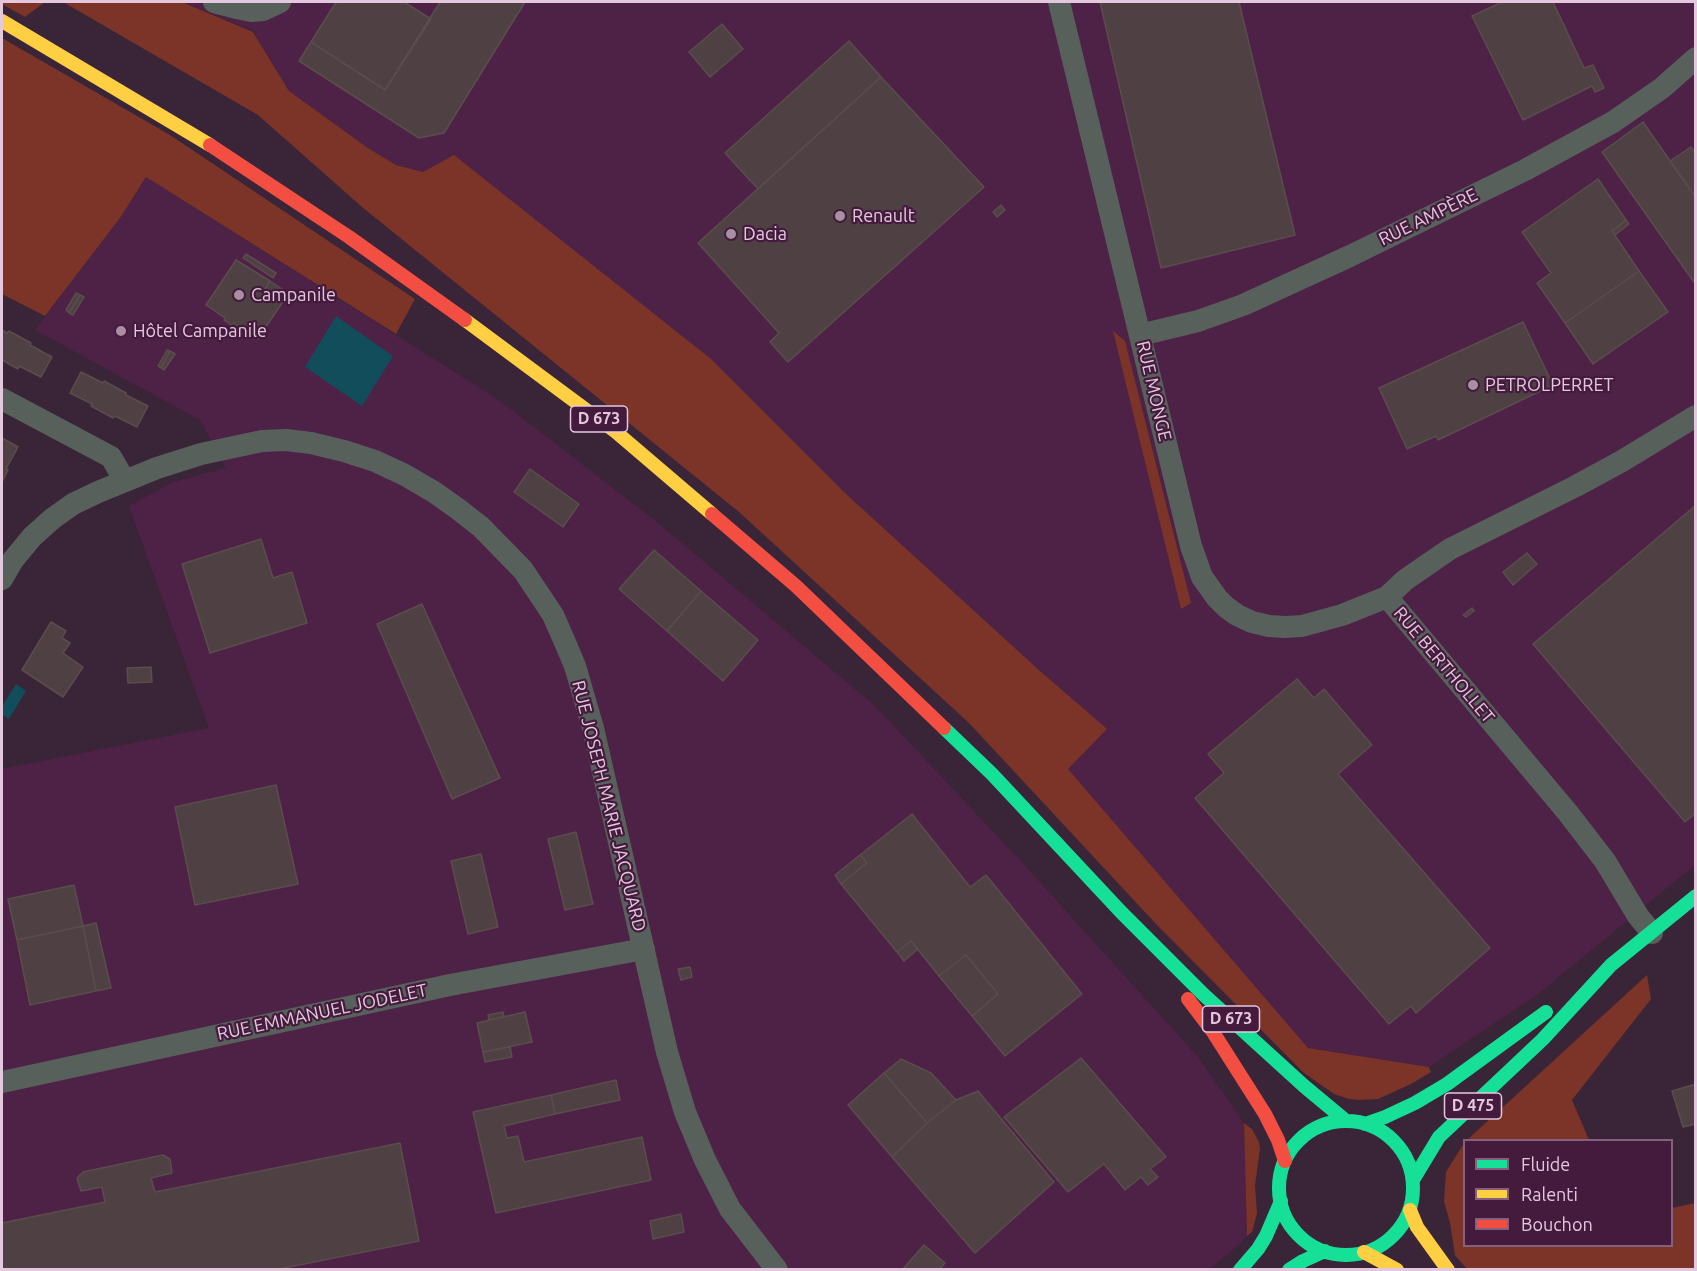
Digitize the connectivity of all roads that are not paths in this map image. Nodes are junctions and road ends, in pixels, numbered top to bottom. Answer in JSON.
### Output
{"nodes":[{"id":1,"x":214,"y":2,"type":"edge"},
{"id":2,"x":1059,"y":2,"type":"edge"},
{"id":3,"x":271,"y":6,"type":"edge"},
{"id":4,"x":2,"y":21,"type":"edge"},
{"id":5,"x":1695,"y":58,"type":"edge"},
{"id":6,"x":1140,"y":335,"type":"junction"},
{"id":7,"x":2,"y":399,"type":"edge"},
{"id":8,"x":1695,"y":416,"type":"edge"},
{"id":9,"x":124,"y":481,"type":"junction"},
{"id":10,"x":2,"y":579,"type":"edge"},
{"id":11,"x":1387,"y":597,"type":"junction"},
{"id":12,"x":1695,"y":896,"type":"edge"},
{"id":13,"x":1121,"y":912,"type":"junction"},
{"id":14,"x":1652,"y":933,"type":"junction"},
{"id":15,"x":644,"y":950,"type":"junction"},
{"id":16,"x":1611,"y":965,"type":"junction"},
{"id":17,"x":2,"y":1082,"type":"edge"},
{"id":18,"x":1346,"y":1121,"type":"junction"},
{"id":19,"x":1365,"y":1124,"type":"junction"},
{"id":20,"x":1285,"y":1161,"type":"junction"},
{"id":21,"x":1413,"y":1180,"type":"junction"},
{"id":22,"x":1281,"y":1202,"type":"junction"},
{"id":23,"x":1410,"y":1210,"type":"junction"},
{"id":24,"x":1325,"y":1251,"type":"junction"},
{"id":25,"x":1364,"y":1252,"type":"junction"},
{"id":26,"x":777,"y":1269,"type":"edge"},
{"id":27,"x":1240,"y":1269,"type":"edge"},
{"id":28,"x":1289,"y":1269,"type":"edge"},
{"id":29,"x":1397,"y":1269,"type":"edge"},
{"id":30,"x":1448,"y":1269,"type":"edge"}],
"edges":[{"from":1,"to":3,"type":"street"},
{"from":2,"to":6,"type":"street","name":"RUE MONGE"},
{"from":4,"to":13,"type":"main road","number":"D 673"},
{"from":5,"to":6,"type":"street","name":"RUE AMPÈRE"},
{"from":6,"to":11,"type":"street","name":"RUE MONGE"},
{"from":7,"to":9,"type":"street"},
{"from":8,"to":11,"type":"street","name":"RUE BERTHOLLET"},
{"from":9,"to":10,"type":"street","name":"RUE JOSEPH MARIE JACQUARD"},
{"from":9,"to":15,"type":"street","name":"RUE JOSEPH MARIE JACQUARD"},
{"from":11,"to":14,"type":"street","name":"RUE BERTHOLLET"},
{"from":12,"to":14,"type":"main road","number":"D 475"},
{"from":13,"to":18,"type":"main road","number":"D 673"},
{"from":13,"to":20,"type":"main road","number":"D 673"},
{"from":14,"to":16,"type":"main road","number":"D 475"},
{"from":15,"to":17,"type":"street","name":"RUE EMMANUEL JODELET"},
{"from":15,"to":26,"type":"street","name":"RUE JOSEPH MARIE JACQUARD"},
{"from":16,"to":19,"type":"main road","number":"D 475"},
{"from":16,"to":21,"type":"main road","number":"D 475"},
{"from":18,"to":19,"type":"main road"},
{"from":18,"to":20,"type":"main road"},
{"from":19,"to":21,"type":"main road"},
{"from":20,"to":22,"type":"main road"},
{"from":21,"to":23,"type":"main road"},
{"from":22,"to":24,"type":"main road"},
{"from":22,"to":27,"type":"main road"},
{"from":23,"to":25,"type":"main road"},
{"from":23,"to":30,"type":"main road"},
{"from":24,"to":25,"type":"main road"},
{"from":24,"to":28,"type":"main road"},
{"from":25,"to":29,"type":"main road"}]}
